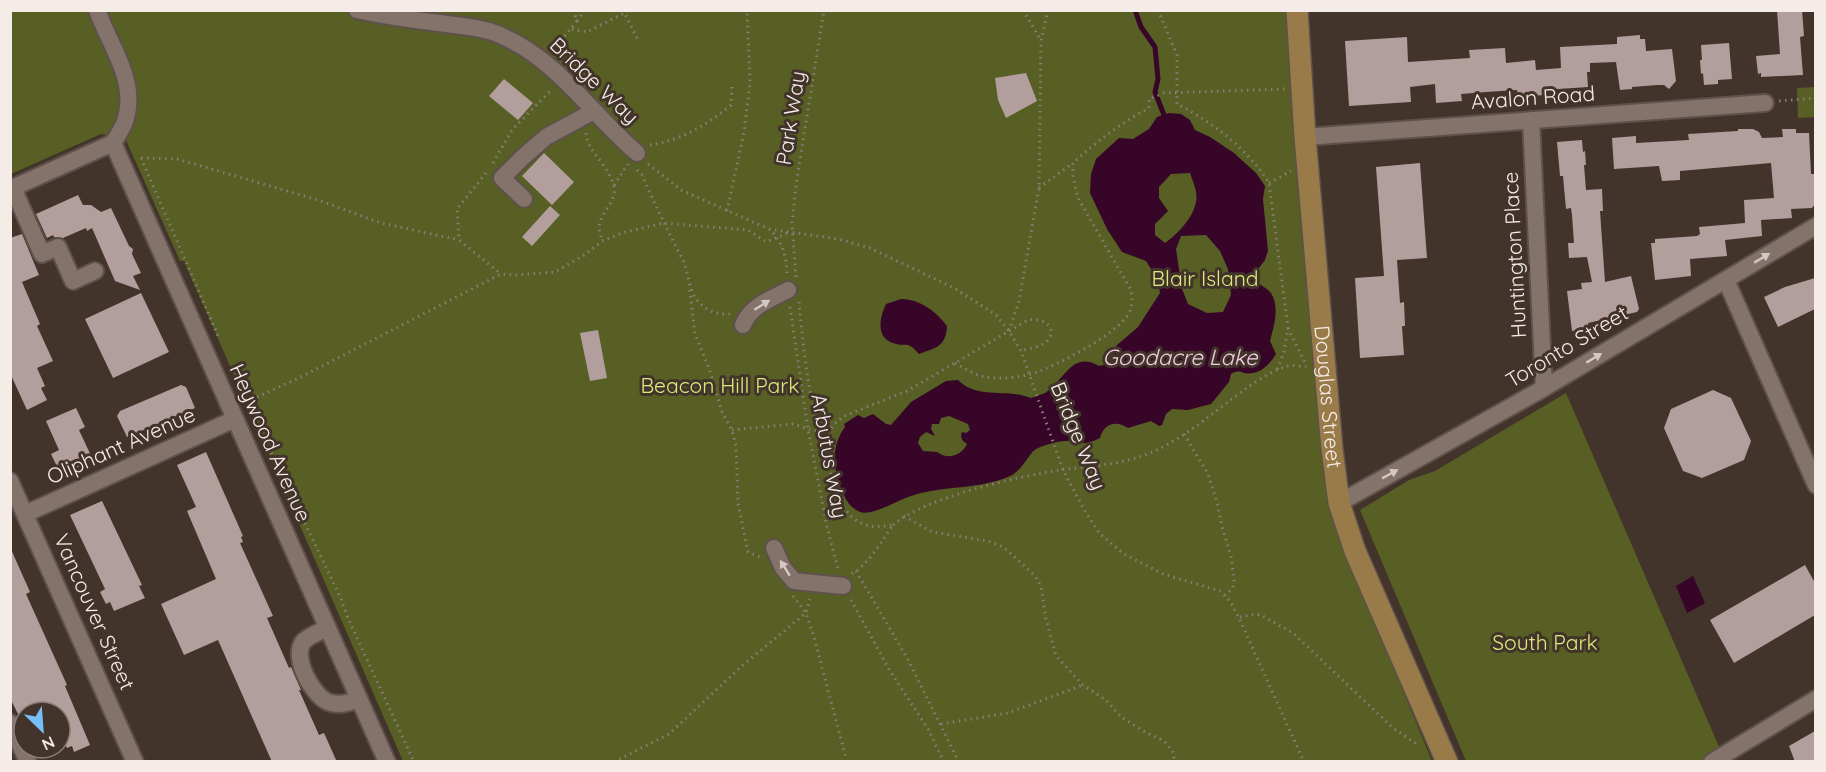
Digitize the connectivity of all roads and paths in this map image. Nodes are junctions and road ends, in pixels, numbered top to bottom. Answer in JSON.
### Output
{"nodes":[{"id":1,"x":97,"y":10,"type":"edge"},
{"id":2,"x":357,"y":10,"type":"edge"},
{"id":3,"x":573,"y":10,"type":"edge"},
{"id":4,"x":585,"y":10,"type":"edge"},
{"id":5,"x":630,"y":10,"type":"edge"},
{"id":6,"x":747,"y":10,"type":"edge"},
{"id":7,"x":824,"y":10,"type":"edge"},
{"id":8,"x":1023,"y":10,"type":"edge"},
{"id":9,"x":1048,"y":10,"type":"edge"},
{"id":10,"x":1158,"y":10,"type":"edge"},
{"id":11,"x":1297,"y":10,"type":"edge"},
{"id":12,"x":624,"y":12,"type":"edge"},
{"id":13,"x":577,"y":21,"type":"junction"},
{"id":14,"x":572,"y":29,"type":"junction"},
{"id":15,"x":1041,"y":40,"type":"junction"},
{"id":16,"x":639,"y":42,"type":"dead end"},
{"id":17,"x":544,"y":61,"type":"junction"},
{"id":18,"x":732,"y":87,"type":"dead end"},
{"id":19,"x":1302,"y":89,"type":"junction"},
{"id":20,"x":1176,"y":92,"type":"junction"},
{"id":21,"x":1815,"y":98,"type":"edge"},
{"id":22,"x":1765,"y":103,"type":"joint"},
{"id":23,"x":594,"y":111,"type":"junction"},
{"id":24,"x":1531,"y":120,"type":"junction"},
{"id":25,"x":1305,"y":137,"type":"junction"},
{"id":26,"x":113,"y":143,"type":"junction"},
{"id":27,"x":636,"y":154,"type":"junction"},
{"id":28,"x":141,"y":158,"type":"junction"},
{"id":29,"x":1073,"y":163,"type":"junction"},
{"id":30,"x":12,"y":188,"type":"edge"},
{"id":31,"x":1039,"y":188,"type":"junction"},
{"id":32,"x":524,"y":199,"type":"dead end"},
{"id":33,"x":726,"y":212,"type":"junction"},
{"id":34,"x":663,"y":224,"type":"junction"},
{"id":35,"x":1815,"y":226,"type":"edge"},
{"id":36,"x":769,"y":229,"type":"junction"},
{"id":37,"x":792,"y":231,"type":"junction"},
{"id":38,"x":779,"y":238,"type":"junction"},
{"id":39,"x":459,"y":240,"type":"dead end"},
{"id":40,"x":602,"y":241,"type":"junction"},
{"id":41,"x":95,"y":271,"type":"dead end"},
{"id":42,"x":1725,"y":280,"type":"junction"},
{"id":43,"x":689,"y":284,"type":"junction"},
{"id":44,"x":795,"y":292,"type":"junction"},
{"id":45,"x":745,"y":320,"type":"joint"},
{"id":46,"x":1288,"y":328,"type":"junction"},
{"id":47,"x":1009,"y":331,"type":"junction"},
{"id":48,"x":219,"y":338,"type":"dead end"},
{"id":49,"x":1021,"y":351,"type":"junction"},
{"id":50,"x":955,"y":363,"type":"junction"},
{"id":51,"x":1277,"y":370,"type":"junction"},
{"id":52,"x":1030,"y":374,"type":"junction"},
{"id":53,"x":1544,"y":388,"type":"junction"},
{"id":54,"x":235,"y":419,"type":"junction"},
{"id":55,"x":808,"y":429,"type":"junction"},
{"id":56,"x":732,"y":430,"type":"junction"},
{"id":57,"x":819,"y":432,"type":"junction"},
{"id":58,"x":1184,"y":434,"type":"junction"},
{"id":59,"x":822,"y":451,"type":"junction"},
{"id":60,"x":1063,"y":470,"type":"junction"},
{"id":61,"x":10,"y":481,"type":"edge"},
{"id":62,"x":1815,"y":484,"type":"edge"},
{"id":63,"x":1339,"y":502,"type":"junction"},
{"id":64,"x":18,"y":504,"type":"edge"},
{"id":65,"x":903,"y":516,"type":"junction"},
{"id":66,"x":893,"y":525,"type":"junction"},
{"id":67,"x":769,"y":554,"type":"joint"},
{"id":68,"x":856,"y":572,"type":"junction"},
{"id":69,"x":842,"y":582,"type":"junction"},
{"id":70,"x":812,"y":584,"type":"junction"},
{"id":71,"x":788,"y":589,"type":"dead end"},
{"id":72,"x":1225,"y":595,"type":"junction"},
{"id":73,"x":806,"y":613,"type":"junction"},
{"id":74,"x":1239,"y":618,"type":"junction"},
{"id":75,"x":328,"y":628,"type":"junction"},
{"id":76,"x":1083,"y":685,"type":"junction"},
{"id":77,"x":359,"y":699,"type":"junction"},
{"id":78,"x":1815,"y":699,"type":"edge"},
{"id":79,"x":10,"y":723,"type":"edge"},
{"id":80,"x":941,"y":724,"type":"junction"},
{"id":81,"x":1444,"y":754,"type":"edge"},
{"id":82,"x":28,"y":762,"type":"edge"},
{"id":83,"x":135,"y":762,"type":"edge"},
{"id":84,"x":387,"y":762,"type":"edge"},
{"id":85,"x":414,"y":762,"type":"edge"},
{"id":86,"x":614,"y":762,"type":"edge"},
{"id":87,"x":847,"y":762,"type":"edge"},
{"id":88,"x":944,"y":762,"type":"edge"},
{"id":89,"x":958,"y":762,"type":"edge"},
{"id":90,"x":1175,"y":762,"type":"edge"},
{"id":91,"x":1304,"y":762,"type":"edge"},
{"id":92,"x":1712,"y":762,"type":"edge"}],
"edges":[{"from":1,"to":26,"type":"street"},
{"from":2,"to":17,"type":"street","name":"Bridge Way"},
{"from":3,"to":13,"type":"path"},
{"from":4,"to":13,"type":"path"},
{"from":5,"to":12,"type":"path"},
{"from":6,"to":33,"type":"path"},
{"from":7,"to":37,"type":"path","name":"Park Way"},
{"from":8,"to":15,"type":"path"},
{"from":9,"to":15,"type":"path"},
{"from":10,"to":20,"type":"path"},
{"from":11,"to":19,"type":"main road","name":"Douglas Street"},
{"from":12,"to":14,"type":"path"},
{"from":12,"to":16,"type":"path"},
{"from":13,"to":14,"type":"path"},
{"from":14,"to":17,"type":"path"},
{"from":15,"to":31,"type":"path"},
{"from":17,"to":23,"type":"street","name":"Bridge Way"},
{"from":18,"to":27,"type":"path"},
{"from":19,"to":20,"type":"path"},
{"from":19,"to":25,"type":"main road","name":"Douglas Street"},
{"from":20,"to":29,"type":"path"},
{"from":20,"to":46,"type":"path"},
{"from":21,"to":22,"type":"path"},
{"from":22,"to":24,"type":"street","name":"Avalon Road"},
{"from":23,"to":27,"type":"street","name":"Bridge Way"},
{"from":23,"to":32,"type":"street"},
{"from":24,"to":25,"type":"street","name":"Avalon Road"},
{"from":24,"to":53,"type":"street","name":"Huntington Place"},
{"from":25,"to":63,"type":"main road","name":"Douglas Street"},
{"from":26,"to":28,"type":"path"},
{"from":26,"to":30,"type":"street"},
{"from":26,"to":54,"type":"street","name":"Heywood Avenue"},
{"from":27,"to":33,"type":"path","name":"Bridge Way"},
{"from":27,"to":34,"type":"path"},
{"from":27,"to":40,"type":"path"},
{"from":28,"to":39,"type":"path"},
{"from":28,"to":48,"type":"path"},
{"from":29,"to":31,"type":"path"},
{"from":29,"to":52,"type":"path"},
{"from":30,"to":41,"type":"street"},
{"from":31,"to":47,"type":"path"},
{"from":33,"to":36,"type":"path"},
{"from":34,"to":38,"type":"path"},
{"from":34,"to":40,"type":"path"},
{"from":34,"to":43,"type":"path"},
{"from":42,"to":35,"type":"street","name":"Toronto Street","one_way":true},
{"from":36,"to":37,"type":"path","name":"Bridge Way"},
{"from":36,"to":38,"type":"path"},
{"from":37,"to":38,"type":"path"},
{"from":37,"to":44,"type":"path","name":"Park Way"},
{"from":37,"to":47,"type":"path","name":"Bridge Way"},
{"from":38,"to":44,"type":"path","name":"Arbutus Way"},
{"from":40,"to":85,"type":"path"},
{"from":53,"to":42,"type":"street","name":"Toronto Street","one_way":true},
{"from":42,"to":62,"type":"street"},
{"from":43,"to":45,"type":"path"},
{"from":43,"to":56,"type":"path"},
{"from":45,"to":44,"type":"street","one_way":true},
{"from":44,"to":55,"type":"path","name":"Arbutus Way"},
{"from":44,"to":57,"type":"path"},
{"from":46,"to":51,"type":"path"},
{"from":46,"to":51,"type":"path"},
{"from":47,"to":49,"type":"path","name":"Bridge Way"},
{"from":47,"to":49,"type":"path"},
{"from":47,"to":50,"type":"path"},
{"from":49,"to":52,"type":"path","name":"Bridge Way"},
{"from":50,"to":52,"type":"path"},
{"from":50,"to":59,"type":"path"},
{"from":51,"to":58,"type":"path"},
{"from":52,"to":60,"type":"path","name":"Bridge Way"},
{"from":63,"to":53,"type":"street","name":"Toronto Street","one_way":true},
{"from":54,"to":64,"type":"street","name":"Oliphant Avenue"},
{"from":54,"to":75,"type":"street","name":"Heywood Avenue"},
{"from":55,"to":56,"type":"path"},
{"from":55,"to":57,"type":"path"},
{"from":55,"to":69,"type":"path","name":"Arbutus Way"},
{"from":56,"to":67,"type":"path"},
{"from":57,"to":59,"type":"path"},
{"from":58,"to":60,"type":"path"},
{"from":58,"to":72,"type":"path"},
{"from":59,"to":66,"type":"path"},
{"from":60,"to":65,"type":"path"},
{"from":60,"to":72,"type":"path","name":"Bridge Way"},
{"from":61,"to":64,"type":"street","name":"Vancouver Street"},
{"from":63,"to":81,"type":"main road","name":"Douglas Street"},
{"from":64,"to":83,"type":"street","name":"Vancouver Street"},
{"from":65,"to":66,"type":"path"},
{"from":65,"to":76,"type":"path"},
{"from":66,"to":68,"type":"path"},
{"from":70,"to":67,"type":"street","one_way":true},
{"from":68,"to":69,"type":"path"},
{"from":68,"to":80,"type":"path"},
{"from":69,"to":70,"type":"street"},
{"from":69,"to":88,"type":"path","name":"Arbutus Way"},
{"from":70,"to":73,"type":"path"},
{"from":71,"to":73,"type":"path"},
{"from":72,"to":74,"type":"path"},
{"from":73,"to":86,"type":"path"},
{"from":73,"to":87,"type":"path"},
{"from":74,"to":81,"type":"path"},
{"from":74,"to":91,"type":"path"},
{"from":75,"to":77,"type":"street","name":"Heywood Avenue"},
{"from":75,"to":77,"type":"street"},
{"from":76,"to":80,"type":"path"},
{"from":76,"to":90,"type":"path"},
{"from":77,"to":84,"type":"street","name":"Heywood Avenue"},
{"from":78,"to":92,"type":"street"},
{"from":79,"to":82,"type":"street"},
{"from":80,"to":89,"type":"path"}]}
